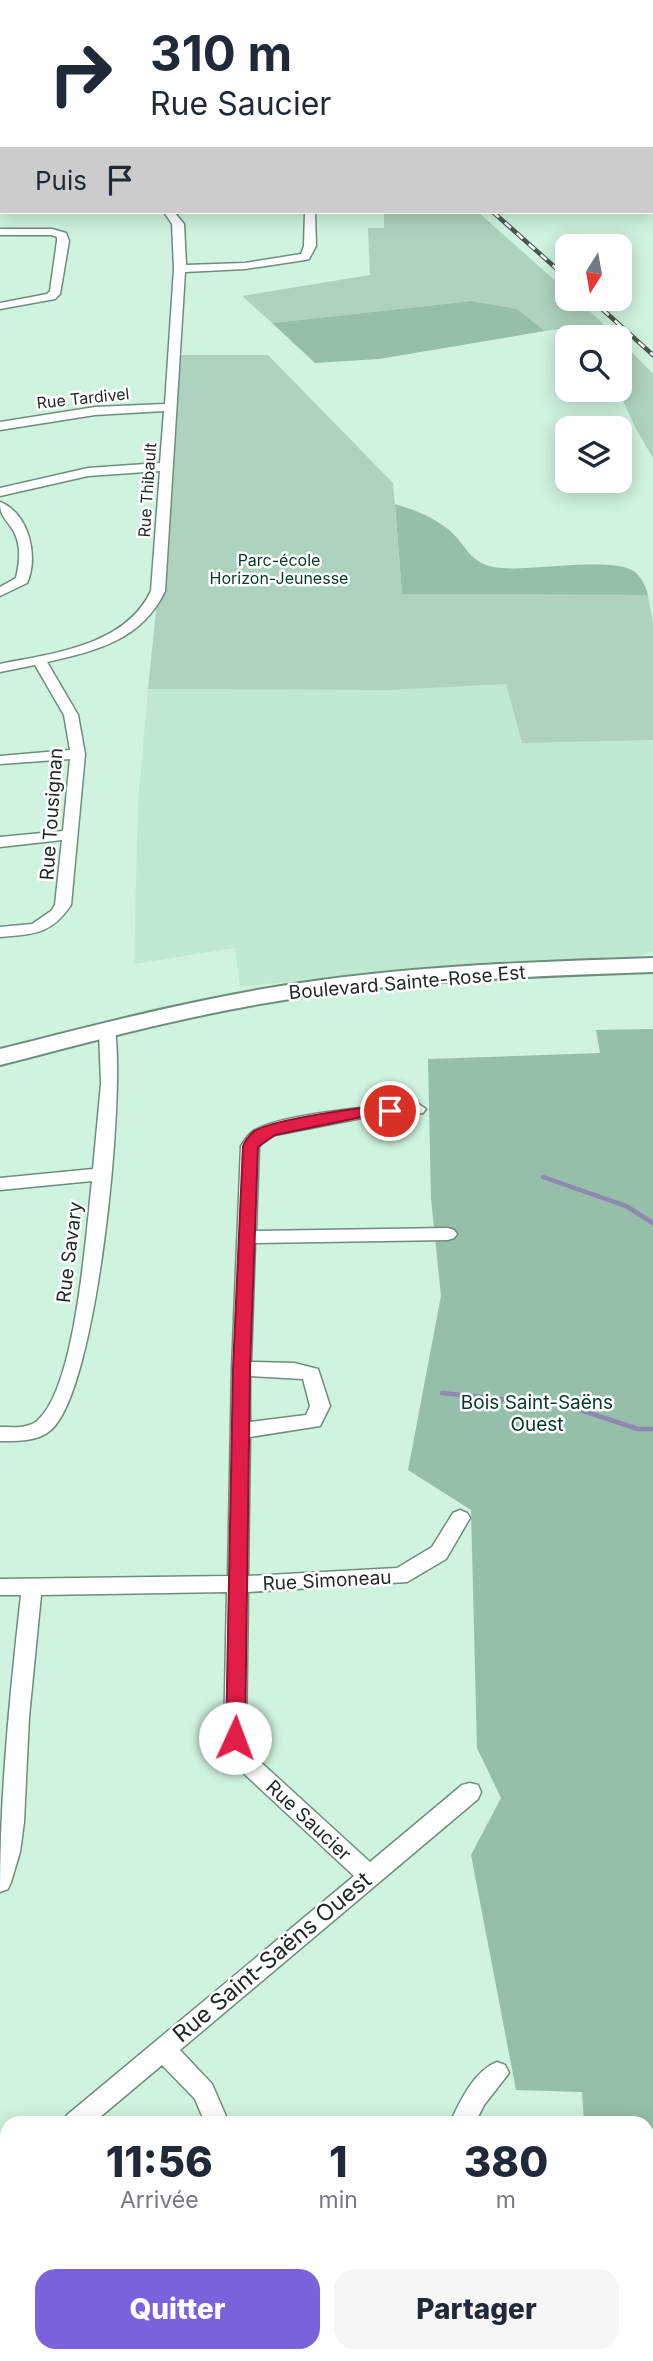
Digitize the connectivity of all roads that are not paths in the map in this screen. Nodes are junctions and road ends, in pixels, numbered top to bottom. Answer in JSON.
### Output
{"nodes":[{"id":1,"x":170,"y":214,"type":"edge"},
{"id":2,"x":310,"y":214,"type":"edge"},
{"id":3,"x":0,"y":232,"type":"edge"},
{"id":4,"x":180,"y":269,"type":"junction"},
{"id":5,"x":0,"y":306,"type":"edge"},
{"id":6,"x":170,"y":407,"type":"junction"},
{"id":7,"x":0,"y":426,"type":"edge"},
{"id":8,"x":165,"y":467,"type":"junction"},
{"id":9,"x":0,"y":492,"type":"edge"},
{"id":10,"x":0,"y":506,"type":"edge"},
{"id":11,"x":0,"y":592,"type":"edge"},
{"id":12,"x":39,"y":660,"type":"junction"},
{"id":13,"x":0,"y":668,"type":"edge"},
{"id":14,"x":78,"y":754,"type":"junction"},
{"id":15,"x":0,"y":760,"type":"edge"},
{"id":16,"x":68,"y":835,"type":"junction"},
{"id":17,"x":0,"y":842,"type":"edge"},
{"id":18,"x":0,"y":932,"type":"edge"},
{"id":19,"x":652,"y":969,"type":"edge"},
{"id":20,"x":107,"y":1031,"type":"junction"},
{"id":21,"x":0,"y":1057,"type":"edge"},
{"id":22,"x":417,"y":1109,"type":"dead end"},
{"id":23,"x":100,"y":1174,"type":"junction"},
{"id":24,"x":0,"y":1184,"type":"edge"},
{"id":25,"x":448,"y":1234,"type":"dead end"},
{"id":26,"x":246,"y":1237,"type":"junction"},
{"id":27,"x":241,"y":1369,"type":"junction"},
{"id":28,"x":240,"y":1431,"type":"junction"},
{"id":29,"x":0,"y":1434,"type":"edge"},
{"id":30,"x":460,"y":1518,"type":"dead end"},
{"id":31,"x":240,"y":1584,"type":"junction"},
{"id":32,"x":0,"y":1587,"type":"edge"},
{"id":33,"x":32,"y":1588,"type":"junction"},
{"id":34,"x":8,"y":1759,"type":"edge"},
{"id":35,"x":470,"y":1792,"type":"dead end"},
{"id":36,"x":8,"y":1805,"type":"edge"},
{"id":37,"x":370,"y":1875,"type":"junction"},
{"id":38,"x":0,"y":1882,"type":"edge"},
{"id":39,"x":163,"y":2049,"type":"junction"},
{"id":40,"x":498,"y":2073,"type":"dead end"},
{"id":41,"x":83,"y":2116,"type":"edge"},
{"id":42,"x":214,"y":2116,"type":"edge"},
{"id":43,"x":466,"y":2116,"type":"edge"}],
"edges":[{"from":1,"to":4,"type":"street","name":"Rue Thibault"},
{"from":2,"to":4,"type":"street"},
{"from":3,"to":5,"type":"street"},
{"from":4,"to":6,"type":"street","name":"Rue Thibault"},
{"from":6,"to":7,"type":"street","name":"Rue Tardivel"},
{"from":6,"to":8,"type":"street","name":"Rue Thibault"},
{"from":8,"to":9,"type":"street"},
{"from":8,"to":12,"type":"street","name":"Rue Thibault"},
{"from":10,"to":11,"type":"street"},
{"from":12,"to":13,"type":"street","name":"Rue Thibault"},
{"from":12,"to":14,"type":"street","name":"Rue Tousignan"},
{"from":14,"to":15,"type":"street"},
{"from":14,"to":16,"type":"street","name":"Rue Tousignan"},
{"from":16,"to":17,"type":"street"},
{"from":16,"to":18,"type":"street","name":"Rue Tousignan"},
{"from":19,"to":20,"type":"street","name":"Boulevard Sainte-Rose Est"},
{"from":20,"to":21,"type":"street","name":"Boulevard Sainte-Rose Est"},
{"from":20,"to":23,"type":"street","name":"Rue Savary"},
{"from":22,"to":26,"type":"street","name":"Rue Saucier"},
{"from":23,"to":24,"type":"street"},
{"from":23,"to":29,"type":"street","name":"Rue Savary"},
{"from":25,"to":26,"type":"street"},
{"from":26,"to":27,"type":"street","name":"Rue Saucier"},
{"from":27,"to":28,"type":"street","name":"Rue Saucier"},
{"from":27,"to":28,"type":"street"},
{"from":28,"to":31,"type":"street","name":"Rue Saucier"},
{"from":30,"to":31,"type":"street","name":"Rue Simoneau"},
{"from":31,"to":33,"type":"street","name":"Rue Simoneau"},
{"from":31,"to":37,"type":"street","name":"Rue Saucier"},
{"from":32,"to":33,"type":"street","name":"Rue Simoneau"},
{"from":33,"to":34,"type":"street"},
{"from":34,"to":36,"type":"street"},
{"from":35,"to":37,"type":"street","name":"Rue Saint-Saëns Ouest"},
{"from":36,"to":38,"type":"street"},
{"from":37,"to":39,"type":"street","name":"Rue Saint-Saëns Ouest"},
{"from":39,"to":41,"type":"street","name":"Rue Saint-Saëns Ouest"},
{"from":39,"to":42,"type":"street"},
{"from":40,"to":43,"type":"street"}]}
